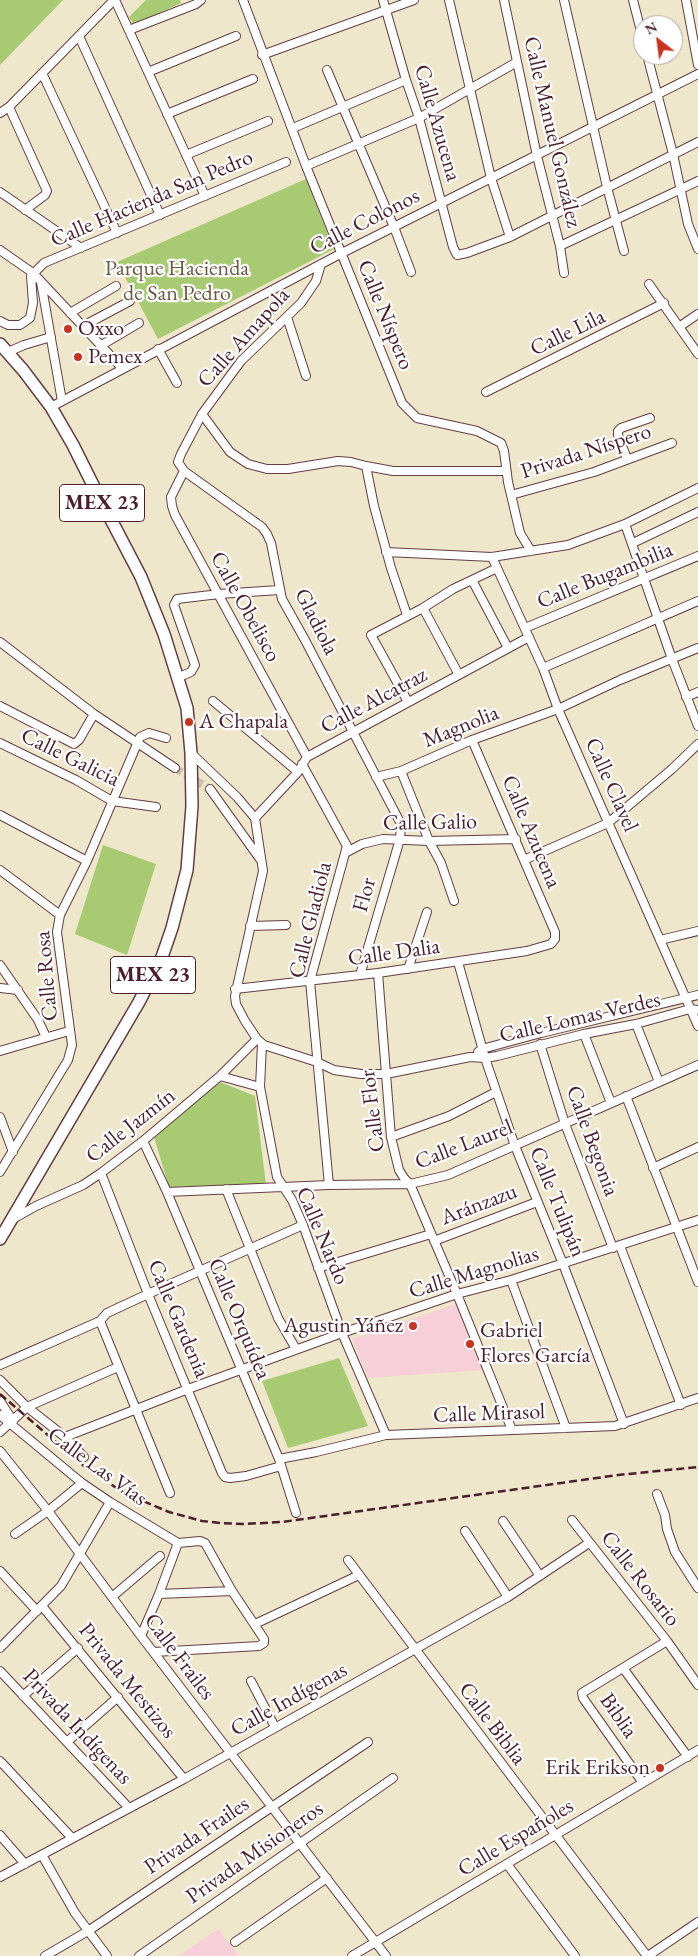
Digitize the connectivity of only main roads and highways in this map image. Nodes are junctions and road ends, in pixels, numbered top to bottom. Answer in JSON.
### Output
{"nodes":[{"id":1,"x":4,"y":348,"type":"edge"},
{"id":2,"x":0,"y":1239,"type":"edge"}],
"edges":[{"from":1,"to":2,"type":"highway","number":"MEX 23"}]}
